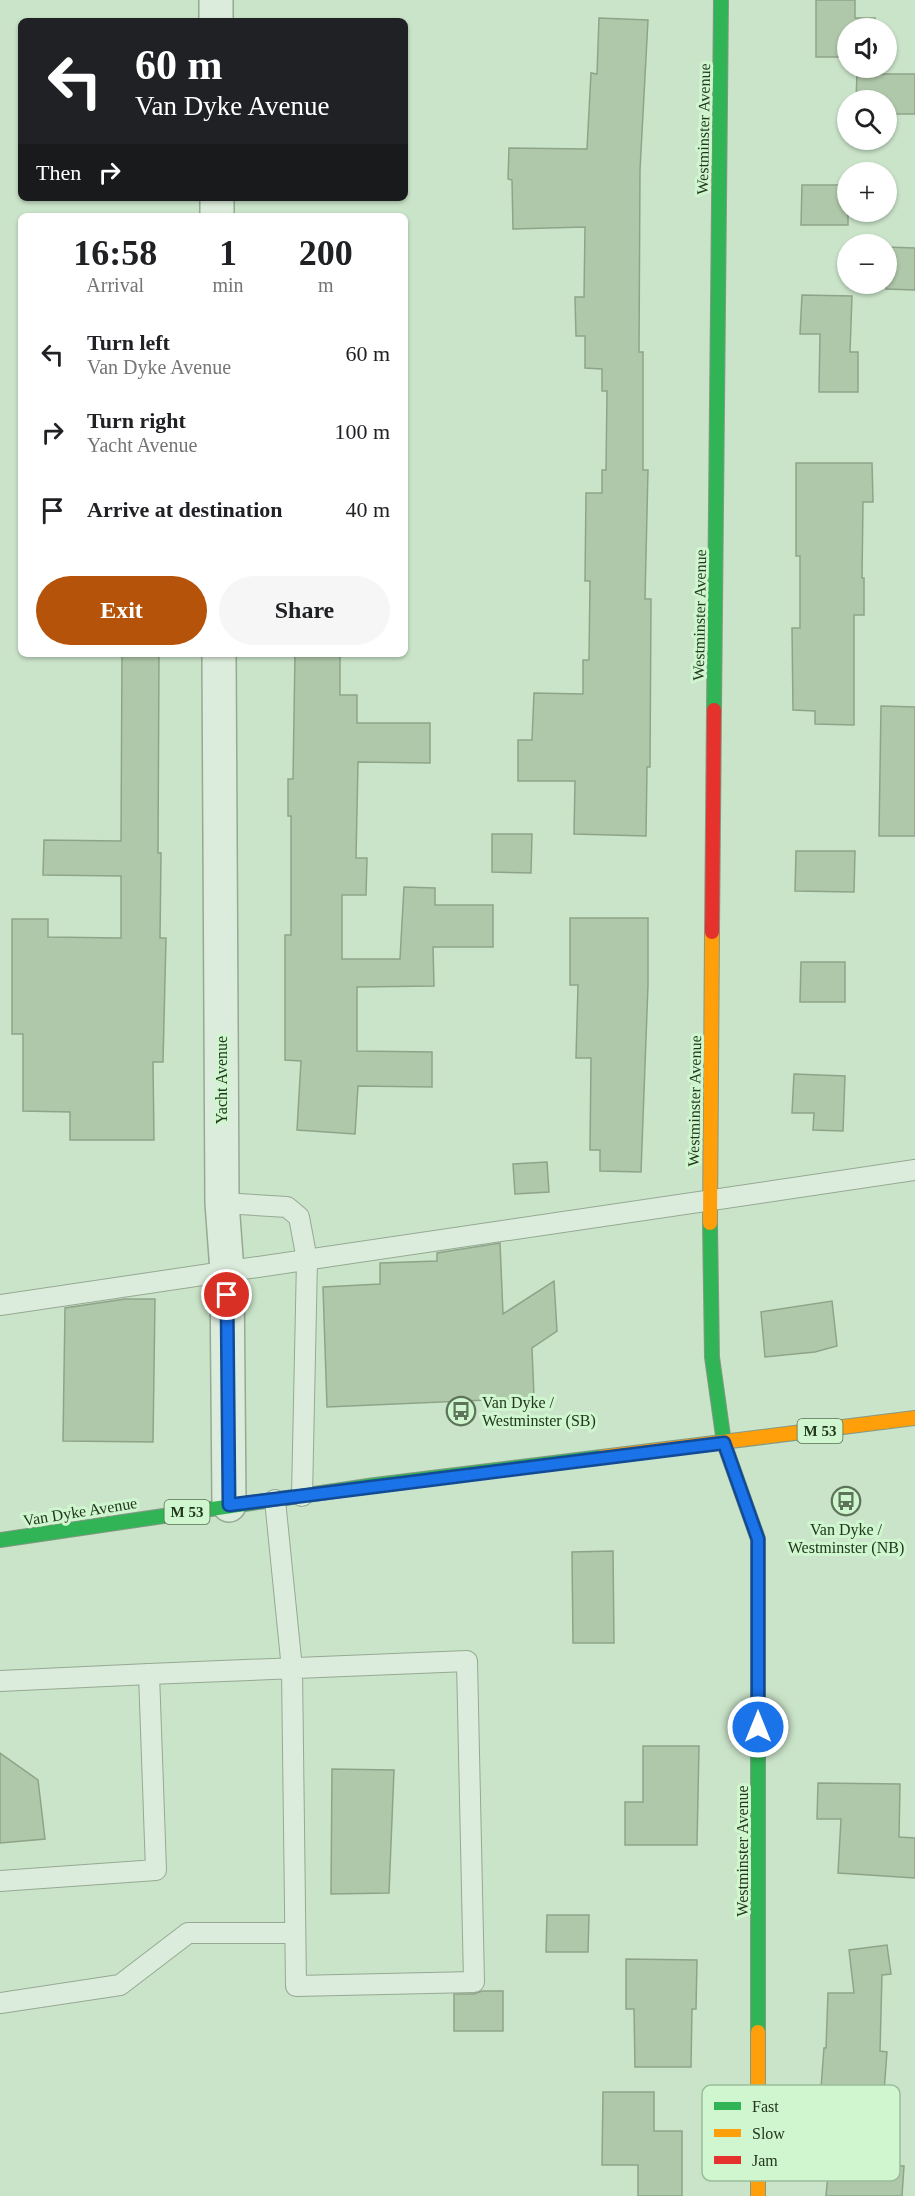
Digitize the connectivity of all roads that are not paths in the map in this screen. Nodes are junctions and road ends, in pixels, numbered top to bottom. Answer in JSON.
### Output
{"nodes":[{"id":1,"x":216,"y":0,"type":"edge"},
{"id":2,"x":721,"y":0,"type":"edge"},
{"id":3,"x":216,"y":18,"type":"edge"},
{"id":4,"x":219,"y":657,"type":"edge"},
{"id":5,"x":915,"y":1170,"type":"edge"},
{"id":6,"x":710,"y":1201,"type":"junction"},
{"id":7,"x":222,"y":1203,"type":"junction"},
{"id":8,"x":307,"y":1260,"type":"junction"},
{"id":9,"x":227,"y":1271,"type":"junction"},
{"id":10,"x":0,"y":1305,"type":"edge"},
{"id":11,"x":915,"y":1418,"type":"edge"},
{"id":12,"x":724,"y":1443,"type":"junction"},
{"id":13,"x":302,"y":1496,"type":"junction"},
{"id":14,"x":275,"y":1500,"type":"junction"},
{"id":15,"x":229,"y":1505,"type":"junction"},
{"id":16,"x":0,"y":1540,"type":"edge"},
{"id":17,"x":292,"y":1669,"type":"junction"},
{"id":18,"x":149,"y":1674,"type":"junction"},
{"id":19,"x":0,"y":1681,"type":"edge"},
{"id":20,"x":0,"y":1881,"type":"edge"},
{"id":21,"x":296,"y":1933,"type":"junction"},
{"id":22,"x":0,"y":2003,"type":"edge"},
{"id":23,"x":759,"y":2085,"type":"edge"},
{"id":24,"x":759,"y":2181,"type":"edge"},
{"id":25,"x":759,"y":2196,"type":"edge"}],
"edges":[{"from":1,"to":3,"type":"street"},
{"from":2,"to":6,"type":"street","name":"Westminster Avenue"},
{"from":4,"to":7,"type":"street","name":"Yacht Avenue"},
{"from":5,"to":6,"type":"lane"},
{"from":6,"to":8,"type":"lane"},
{"from":6,"to":12,"type":"street","name":"Westminster Avenue"},
{"from":7,"to":8,"type":"lane"},
{"from":7,"to":9,"type":"street","name":"Yacht Avenue"},
{"from":8,"to":9,"type":"lane"},
{"from":8,"to":13,"type":"lane"},
{"from":9,"to":10,"type":"lane"},
{"from":9,"to":15,"type":"street","name":"Yacht Avenue"},
{"from":11,"to":12,"type":"street","name":"Van Dyke Avenue","number":"M 53"},
{"from":12,"to":13,"type":"street","name":"Van Dyke Avenue","number":"M 53"},
{"from":12,"to":23,"type":"street","name":"Westminster Avenue"},
{"from":13,"to":14,"type":"street","name":"Van Dyke Avenue","number":"M 53"},
{"from":14,"to":15,"type":"street","name":"Van Dyke Avenue","number":"M 53"},
{"from":14,"to":17,"type":"lane"},
{"from":15,"to":16,"type":"street","name":"Van Dyke Avenue","number":"M 53"},
{"from":17,"to":18,"type":"lane"},
{"from":17,"to":21,"type":"lane"},
{"from":17,"to":21,"type":"lane"},
{"from":18,"to":19,"type":"lane"},
{"from":18,"to":20,"type":"lane"},
{"from":21,"to":22,"type":"lane"},
{"from":24,"to":25,"type":"street","name":"Westminster Avenue"}]}
